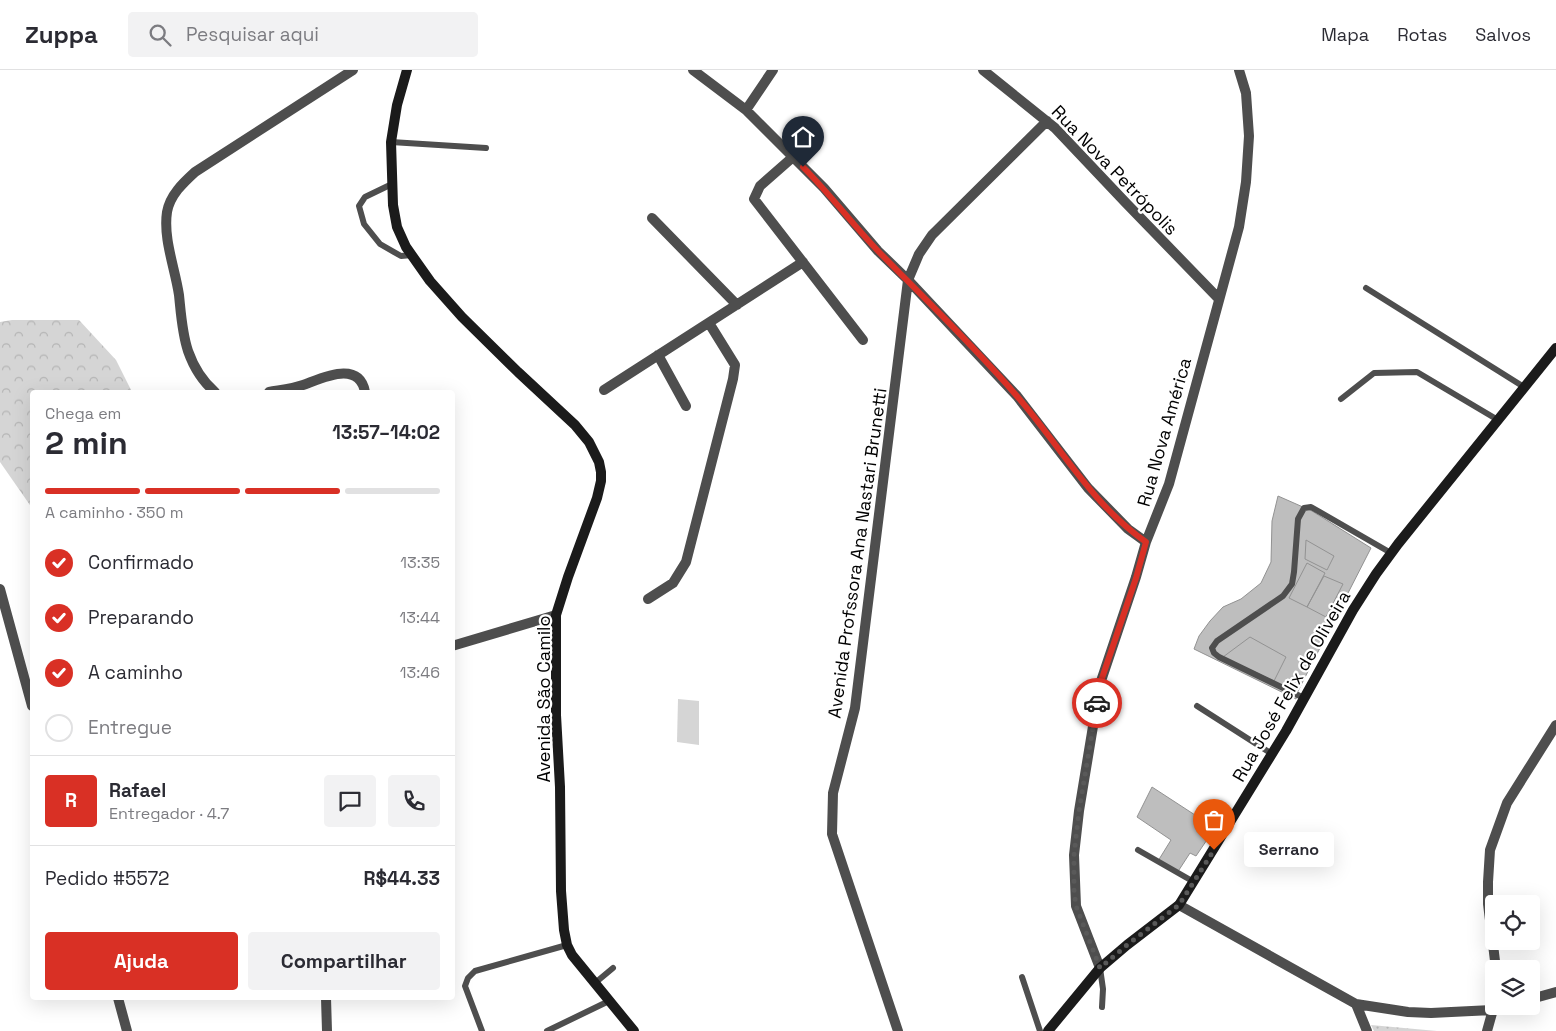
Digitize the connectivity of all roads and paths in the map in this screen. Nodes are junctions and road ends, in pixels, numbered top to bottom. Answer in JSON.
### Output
{"nodes":[{"id":1,"x":353,"y":70,"type":"edge"},
{"id":2,"x":407,"y":70,"type":"edge"},
{"id":3,"x":693,"y":70,"type":"edge"},
{"id":4,"x":773,"y":70,"type":"edge"},
{"id":5,"x":983,"y":70,"type":"edge"},
{"id":6,"x":1239,"y":70,"type":"edge"},
{"id":7,"x":746,"y":110,"type":"junction"},
{"id":8,"x":1047,"y":121,"type":"junction"},
{"id":9,"x":391,"y":142,"type":"junction"},
{"id":10,"x":486,"y":148,"type":"dead end"},
{"id":11,"x":793,"y":157,"type":"junction"},
{"id":12,"x":392,"y":184,"type":"junction"},
{"id":13,"x":652,"y":218,"type":"dead end"},
{"id":14,"x":412,"y":255,"type":"junction"},
{"id":15,"x":803,"y":262,"type":"junction"},
{"id":16,"x":908,"y":280,"type":"junction"},
{"id":17,"x":1366,"y":288,"type":"dead end"},
{"id":18,"x":1219,"y":299,"type":"junction"},
{"id":19,"x":738,"y":305,"type":"junction"},
{"id":20,"x":709,"y":323,"type":"junction"},
{"id":21,"x":863,"y":340,"type":"dead end"},
{"id":22,"x":1556,"y":348,"type":"edge"},
{"id":23,"x":658,"y":355,"type":"junction"},
{"id":24,"x":1524,"y":387,"type":"junction"},
{"id":25,"x":212,"y":390,"type":"edge"},
{"id":26,"x":280,"y":390,"type":"edge"},
{"id":27,"x":365,"y":390,"type":"edge"},
{"id":28,"x":604,"y":390,"type":"dead end"},
{"id":29,"x":1341,"y":399,"type":"dead end"},
{"id":30,"x":686,"y":406,"type":"dead end"},
{"id":31,"x":1498,"y":420,"type":"junction"},
{"id":32,"x":1146,"y":542,"type":"junction"},
{"id":33,"x":1391,"y":553,"type":"junction"},
{"id":34,"x":0,"y":589,"type":"edge"},
{"id":35,"x":648,"y":599,"type":"dead end"},
{"id":36,"x":556,"y":615,"type":"junction"},
{"id":37,"x":455,"y":645,"type":"edge"},
{"id":38,"x":1304,"y":698,"type":"junction"},
{"id":39,"x":30,"y":699,"type":"edge"},
{"id":40,"x":1197,"y":706,"type":"dead end"},
{"id":41,"x":1556,"y":725,"type":"edge"},
{"id":42,"x":1272,"y":754,"type":"junction"},
{"id":43,"x":1138,"y":850,"type":"dead end"},
{"id":44,"x":1194,"y":882,"type":"junction"},
{"id":45,"x":1179,"y":905,"type":"junction"},
{"id":46,"x":567,"y":945,"type":"junction"},
{"id":47,"x":1495,"y":960,"type":"edge"},
{"id":48,"x":613,"y":968,"type":"dead end"},
{"id":49,"x":1100,"y":968,"type":"junction"},
{"id":50,"x":1022,"y":977,"type":"dead end"},
{"id":51,"x":595,"y":983,"type":"junction"},
{"id":52,"x":1556,"y":992,"type":"edge"},
{"id":53,"x":1540,"y":996,"type":"edge"},
{"id":54,"x":119,"y":1000,"type":"edge"},
{"id":55,"x":326,"y":1000,"type":"edge"},
{"id":56,"x":609,"y":1001,"type":"junction"},
{"id":57,"x":1356,"y":1004,"type":"junction"},
{"id":58,"x":1102,"y":1007,"type":"dead end"},
{"id":59,"x":1485,"y":1009,"type":"edge"},
{"id":60,"x":1491,"y":1015,"type":"edge"},
{"id":61,"x":127,"y":1031,"type":"edge"},
{"id":62,"x":327,"y":1031,"type":"edge"},
{"id":63,"x":482,"y":1031,"type":"edge"},
{"id":64,"x":547,"y":1031,"type":"edge"},
{"id":65,"x":634,"y":1031,"type":"edge"},
{"id":66,"x":898,"y":1031,"type":"edge"},
{"id":67,"x":1040,"y":1031,"type":"edge"},
{"id":68,"x":1048,"y":1031,"type":"edge"},
{"id":69,"x":1367,"y":1031,"type":"edge"},
{"id":70,"x":1487,"y":1031,"type":"edge"}],
"edges":[{"from":1,"to":25,"type":"street"},
{"from":2,"to":9,"type":"main road","name":"Avenida São Camilo"},
{"from":3,"to":7,"type":"street","name":"Rua Nova América"},
{"from":4,"to":7,"type":"street"},
{"from":5,"to":8,"type":"street","name":"Rua Nova Petrópolis"},
{"from":6,"to":18,"type":"street","name":"Rua Nova América"},
{"from":7,"to":11,"type":"street","name":"Rua Nova América"},
{"from":8,"to":16,"type":"street","name":"Avenida Profssora Ana Nastari Brunetti"},
{"from":8,"to":18,"type":"street","name":"Rua Nova Petrópolis"},
{"from":9,"to":10,"type":"lane"},
{"from":9,"to":12,"type":"main road","name":"Avenida São Camilo"},
{"from":11,"to":15,"type":"street"},
{"from":11,"to":16,"type":"street","name":"Rua Nova América"},
{"from":12,"to":14,"type":"main road","name":"Avenida São Camilo"},
{"from":12,"to":14,"type":"lane"},
{"from":13,"to":19,"type":"street"},
{"from":14,"to":36,"type":"main road","name":"Avenida São Camilo"},
{"from":15,"to":19,"type":"street"},
{"from":15,"to":21,"type":"street"},
{"from":16,"to":32,"type":"street","name":"Rua Nova América"},
{"from":16,"to":66,"type":"street","name":"Avenida Profssora Ana Nastari Brunetti"},
{"from":17,"to":24,"type":"lane"},
{"from":18,"to":32,"type":"street","name":"Rua Nova América"},
{"from":19,"to":20,"type":"street"},
{"from":20,"to":23,"type":"street"},
{"from":20,"to":35,"type":"street"},
{"from":22,"to":24,"type":"main road","name":"Rua José Felix de Oliveira"},
{"from":23,"to":28,"type":"street"},
{"from":23,"to":30,"type":"street"},
{"from":24,"to":31,"type":"main road","name":"Rua José Felix de Oliveira"},
{"from":26,"to":27,"type":"street"},
{"from":29,"to":31,"type":"lane"},
{"from":31,"to":33,"type":"main road","name":"Rua José Felix de Oliveira"},
{"from":32,"to":49,"type":"street"},
{"from":33,"to":38,"type":"main road","name":"Rua José Felix de Oliveira"},
{"from":33,"to":38,"type":"lane"},
{"from":34,"to":39,"type":"street"},
{"from":36,"to":37,"type":"street"},
{"from":36,"to":46,"type":"main road","name":"Avenida São Camilo"},
{"from":38,"to":42,"type":"main road","name":"Rua José Felix de Oliveira"},
{"from":40,"to":42,"type":"lane"},
{"from":41,"to":47,"type":"street"},
{"from":42,"to":44,"type":"main road","name":"Rua José Felix de Oliveira"},
{"from":43,"to":44,"type":"lane"},
{"from":44,"to":45,"type":"main road","name":"Rua José Felix de Oliveira"},
{"from":45,"to":49,"type":"main road","name":"Rua José Felix de Oliveira"},
{"from":45,"to":57,"type":"street"},
{"from":46,"to":51,"type":"main road","name":"Avenida São Camilo"},
{"from":46,"to":63,"type":"lane"},
{"from":48,"to":51,"type":"lane"},
{"from":49,"to":58,"type":"lane"},
{"from":49,"to":68,"type":"main road","name":"Rua José Felix de Oliveira"},
{"from":50,"to":67,"type":"lane"},
{"from":51,"to":56,"type":"main road","name":"Avenida São Camilo"},
{"from":52,"to":53,"type":"street"},
{"from":54,"to":61,"type":"street"},
{"from":55,"to":62,"type":"street"},
{"from":56,"to":64,"type":"lane"},
{"from":56,"to":65,"type":"main road","name":"Avenida São Camilo"},
{"from":57,"to":59,"type":"street"},
{"from":57,"to":69,"type":"street"},
{"from":60,"to":70,"type":"street"}]}
